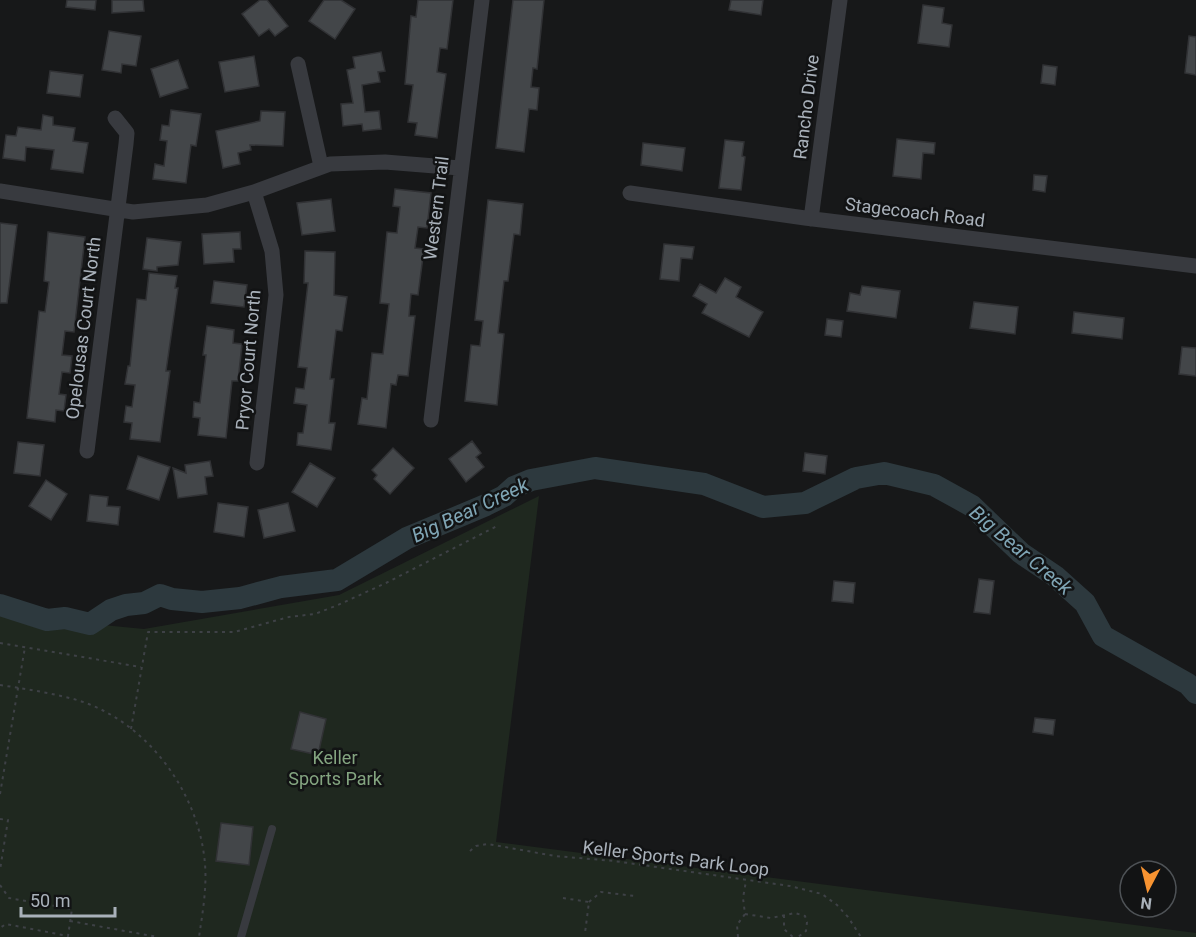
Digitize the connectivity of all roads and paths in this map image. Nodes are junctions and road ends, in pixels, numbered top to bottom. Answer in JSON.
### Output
{"nodes":[{"id":1,"x":482,"y":0,"type":"edge"},
{"id":2,"x":840,"y":0,"type":"edge"},
{"id":3,"x":298,"y":64,"type":"dead end"},
{"id":4,"x":115,"y":118,"type":"dead end"},
{"id":5,"x":321,"y":166,"type":"junction"},
{"id":6,"x":460,"y":168,"type":"junction"},
{"id":7,"x":0,"y":191,"type":"edge"},
{"id":8,"x":254,"y":192,"type":"junction"},
{"id":9,"x":630,"y":194,"type":"dead end"},
{"id":10,"x":118,"y":211,"type":"junction"},
{"id":11,"x":812,"y":219,"type":"junction"},
{"id":12,"x":1196,"y":266,"type":"edge"},
{"id":13,"x":431,"y":420,"type":"dead end"},
{"id":14,"x":87,"y":451,"type":"dead end"},
{"id":15,"x":257,"y":463,"type":"dead end"},
{"id":16,"x":499,"y":525,"type":"dead end"},
{"id":17,"x":0,"y":642,"type":"edge"},
{"id":18,"x":25,"y":647,"type":"junction"},
{"id":19,"x":141,"y":667,"type":"junction"},
{"id":20,"x":0,"y":685,"type":"edge"},
{"id":21,"x":18,"y":688,"type":"junction"},
{"id":22,"x":131,"y":729,"type":"junction"},
{"id":23,"x":0,"y":794,"type":"edge"},
{"id":24,"x":0,"y":819,"type":"edge"},
{"id":25,"x":272,"y":829,"type":"dead end"},
{"id":26,"x":470,"y":851,"type":"dead end"},
{"id":27,"x":0,"y":870,"type":"edge"},
{"id":28,"x":746,"y":881,"type":"junction"},
{"id":29,"x":0,"y":885,"type":"edge"},
{"id":30,"x":635,"y":896,"type":"dead end"},
{"id":31,"x":563,"y":898,"type":"dead end"},
{"id":32,"x":589,"y":902,"type":"junction"},
{"id":33,"x":745,"y":914,"type":"junction"},
{"id":34,"x":784,"y":915,"type":"junction"},
{"id":35,"x":70,"y":921,"type":"junction"},
{"id":36,"x":0,"y":928,"type":"edge"},
{"id":37,"x":585,"y":933,"type":"dead end"},
{"id":38,"x":158,"y":937,"type":"edge"},
{"id":39,"x":200,"y":937,"type":"edge"},
{"id":40,"x":241,"y":937,"type":"edge"},
{"id":41,"x":738,"y":937,"type":"edge"},
{"id":42,"x":793,"y":937,"type":"edge"},
{"id":43,"x":798,"y":937,"type":"edge"},
{"id":44,"x":861,"y":937,"type":"edge"}],
"edges":[{"from":1,"to":6,"type":"street","name":"Western Trail"},
{"from":2,"to":11,"type":"street","name":"Rancho Drive"},
{"from":3,"to":5,"type":"street"},
{"from":4,"to":10,"type":"street","name":"Opelousas Court North"},
{"from":5,"to":6,"type":"street"},
{"from":5,"to":8,"type":"street"},
{"from":6,"to":13,"type":"street","name":"Western Trail"},
{"from":7,"to":10,"type":"street"},
{"from":8,"to":10,"type":"street"},
{"from":8,"to":15,"type":"street","name":"Pryor Court North"},
{"from":9,"to":11,"type":"street","name":"Stagecoach Road"},
{"from":10,"to":14,"type":"street","name":"Opelousas Court North"},
{"from":11,"to":12,"type":"street","name":"Stagecoach Road"},
{"from":16,"to":19,"type":"path"},
{"from":17,"to":18,"type":"path"},
{"from":18,"to":19,"type":"path"},
{"from":18,"to":21,"type":"path"},
{"from":19,"to":22,"type":"path"},
{"from":20,"to":21,"type":"path"},
{"from":21,"to":22,"type":"path"},
{"from":21,"to":23,"type":"path"},
{"from":22,"to":39,"type":"path"},
{"from":24,"to":27,"type":"path"},
{"from":25,"to":40,"type":"lane"},
{"from":26,"to":28,"type":"path","name":"Keller Sports Park Loop"},
{"from":28,"to":33,"type":"path"},
{"from":28,"to":44,"type":"path","name":"Keller Sports Park Loop"},
{"from":29,"to":35,"type":"path"},
{"from":30,"to":32,"type":"path"},
{"from":31,"to":32,"type":"path"},
{"from":32,"to":37,"type":"path"},
{"from":33,"to":34,"type":"path"},
{"from":33,"to":41,"type":"path"},
{"from":34,"to":42,"type":"path"},
{"from":34,"to":43,"type":"path"},
{"from":35,"to":36,"type":"path"},
{"from":35,"to":38,"type":"path"}]}
